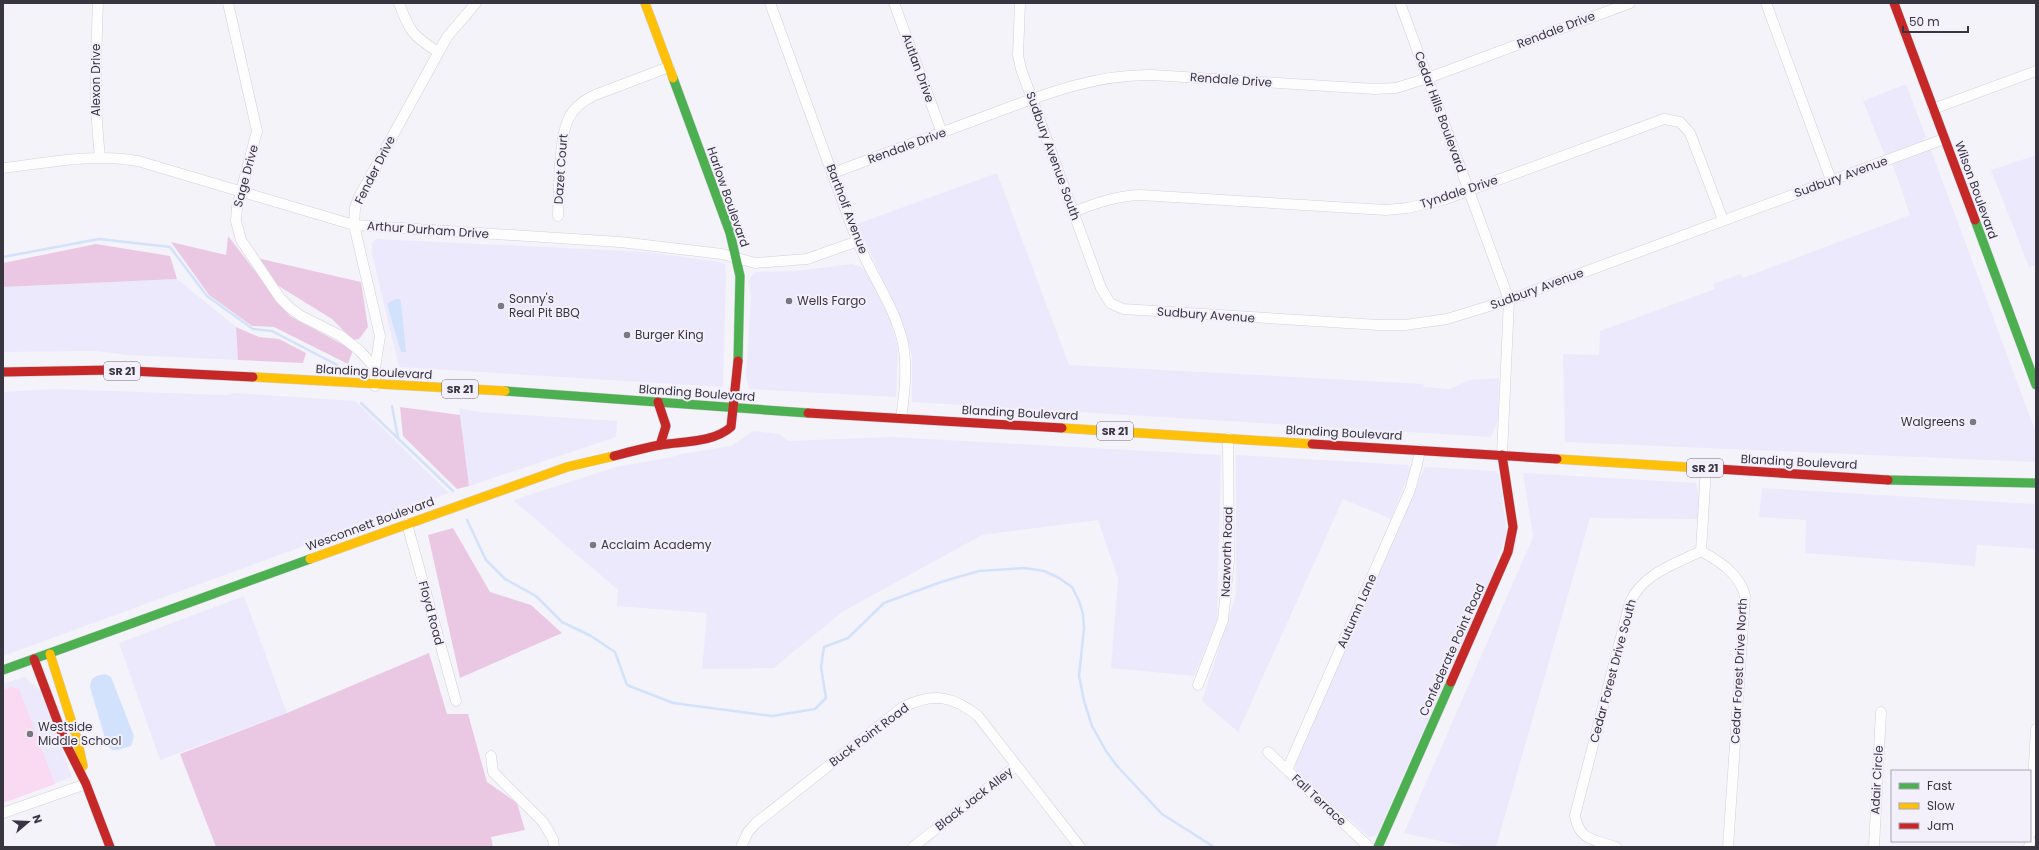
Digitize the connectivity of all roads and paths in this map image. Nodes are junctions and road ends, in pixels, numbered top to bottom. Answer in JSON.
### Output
{"nodes":[{"id":1,"x":98,"y":3,"type":"edge"},
{"id":2,"x":228,"y":3,"type":"edge"},
{"id":3,"x":399,"y":3,"type":"edge"},
{"id":4,"x":476,"y":3,"type":"edge"},
{"id":5,"x":645,"y":3,"type":"edge"},
{"id":6,"x":770,"y":3,"type":"edge"},
{"id":7,"x":894,"y":3,"type":"edge"},
{"id":8,"x":1020,"y":3,"type":"edge"},
{"id":9,"x":1400,"y":3,"type":"edge"},
{"id":10,"x":1630,"y":3,"type":"edge"},
{"id":11,"x":1766,"y":3,"type":"edge"},
{"id":12,"x":1894,"y":3,"type":"edge"},
{"id":13,"x":438,"y":52,"type":"junction"},
{"id":14,"x":668,"y":67,"type":"junction"},
{"id":15,"x":2036,"y":71,"type":"edge"},
{"id":16,"x":1428,"y":78,"type":"junction"},
{"id":17,"x":1031,"y":99,"type":"junction"},
{"id":18,"x":1933,"y":109,"type":"junction"},
{"id":19,"x":942,"y":133,"type":"junction"},
{"id":20,"x":1944,"y":139,"type":"junction"},
{"id":21,"x":100,"y":158,"type":"junction"},
{"id":22,"x":3,"y":168,"type":"edge"},
{"id":23,"x":833,"y":173,"type":"junction"},
{"id":24,"x":1831,"y":180,"type":"junction"},
{"id":25,"x":241,"y":191,"type":"junction"},
{"id":26,"x":1469,"y":191,"type":"junction"},
{"id":27,"x":1073,"y":212,"type":"junction"},
{"id":28,"x":558,"y":216,"type":"dead end"},
{"id":29,"x":1723,"y":220,"type":"junction"},
{"id":30,"x":354,"y":225,"type":"junction"},
{"id":31,"x":858,"y":242,"type":"junction"},
{"id":32,"x":736,"y":258,"type":"junction"},
{"id":33,"x":1509,"y":300,"type":"junction"},
{"id":34,"x":1110,"y":303,"type":"joint"},
{"id":35,"x":375,"y":368,"type":"junction"},
{"id":36,"x":3,"y":372,"type":"edge"},
{"id":37,"x":2036,"y":385,"type":"edge"},
{"id":38,"x":375,"y":386,"type":"junction"},
{"id":39,"x":658,"y":402,"type":"junction"},
{"id":40,"x":734,"y":407,"type":"junction"},
{"id":41,"x":901,"y":418,"type":"junction"},
{"id":42,"x":1228,"y":438,"type":"junction"},
{"id":43,"x":660,"y":445,"type":"junction"},
{"id":44,"x":1420,"y":450,"type":"junction"},
{"id":45,"x":1502,"y":455,"type":"junction"},
{"id":46,"x":1706,"y":468,"type":"junction"},
{"id":47,"x":2036,"y":483,"type":"edge"},
{"id":48,"x":407,"y":524,"type":"junction"},
{"id":49,"x":1701,"y":552,"type":"junction"},
{"id":50,"x":50,"y":654,"type":"junction"},
{"id":51,"x":34,"y":659,"type":"junction"},
{"id":52,"x":3,"y":670,"type":"edge"},
{"id":53,"x":1198,"y":685,"type":"dead end"},
{"id":54,"x":456,"y":702,"type":"dead end"},
{"id":55,"x":1881,"y":712,"type":"dead end"},
{"id":56,"x":2036,"y":729,"type":"edge"},
{"id":57,"x":1268,"y":752,"type":"dead end"},
{"id":58,"x":491,"y":756,"type":"dead end"},
{"id":59,"x":1016,"y":766,"type":"junction"},
{"id":60,"x":1287,"y":770,"type":"junction"},
{"id":61,"x":86,"y":784,"type":"junction"},
{"id":62,"x":3,"y":813,"type":"edge"},
{"id":63,"x":2031,"y":816,"type":"edge"},
{"id":64,"x":110,"y":847,"type":"edge"},
{"id":65,"x":554,"y":847,"type":"edge"},
{"id":66,"x":741,"y":847,"type":"edge"},
{"id":67,"x":913,"y":847,"type":"edge"},
{"id":68,"x":1080,"y":847,"type":"edge"},
{"id":69,"x":1369,"y":847,"type":"edge"},
{"id":70,"x":1378,"y":847,"type":"edge"},
{"id":71,"x":1616,"y":847,"type":"edge"},
{"id":72,"x":1728,"y":847,"type":"edge"},
{"id":73,"x":1874,"y":847,"type":"edge"}],
"edges":[{"from":1,"to":21,"type":"street","name":"Alexon Drive"},
{"from":2,"to":25,"type":"street","name":"Sage Drive"},
{"from":3,"to":13,"type":"street"},
{"from":4,"to":13,"type":"street","name":"Fender Drive"},
{"from":5,"to":14,"type":"main road","name":"Harlow Boulevard"},
{"from":6,"to":23,"type":"street","name":"Bartholf Avenue"},
{"from":7,"to":19,"type":"street","name":"Autlan Drive"},
{"from":8,"to":17,"type":"street","name":"Sudbury Avenue South"},
{"from":9,"to":16,"type":"street","name":"Cedar Hills Boulevard"},
{"from":10,"to":16,"type":"street","name":"Rendale Drive"},
{"from":11,"to":24,"type":"street"},
{"from":12,"to":18,"type":"main road","name":"Wilson Boulevard"},
{"from":13,"to":30,"type":"street","name":"Fender Drive"},
{"from":14,"to":28,"type":"street","name":"Dazet Court"},
{"from":14,"to":32,"type":"main road","name":"Harlow Boulevard"},
{"from":15,"to":18,"type":"street"},
{"from":16,"to":17,"type":"street","name":"Rendale Drive"},
{"from":16,"to":26,"type":"street","name":"Cedar Hills Boulevard"},
{"from":17,"to":19,"type":"street","name":"Rendale Drive"},
{"from":17,"to":27,"type":"street","name":"Sudbury Avenue South"},
{"from":18,"to":20,"type":"main road","name":"Wilson Boulevard"},
{"from":19,"to":23,"type":"street","name":"Rendale Drive"},
{"from":20,"to":24,"type":"street","name":"Sudbury Avenue"},
{"from":20,"to":37,"type":"main road","name":"Wilson Boulevard"},
{"from":21,"to":22,"type":"street","name":"Arthur Durham Drive"},
{"from":21,"to":25,"type":"street","name":"Arthur Durham Drive"},
{"from":23,"to":31,"type":"street","name":"Bartholf Avenue"},
{"from":24,"to":29,"type":"street","name":"Sudbury Avenue"},
{"from":25,"to":30,"type":"street","name":"Arthur Durham Drive"},
{"from":25,"to":35,"type":"street","name":"Sage Drive"},
{"from":26,"to":27,"type":"street","name":"Tyndale Drive"},
{"from":26,"to":29,"type":"street","name":"Tyndale Drive"},
{"from":26,"to":33,"type":"street","name":"Cedar Hills Boulevard"},
{"from":27,"to":34,"type":"street","name":"Sudbury Avenue South"},
{"from":29,"to":33,"type":"street","name":"Sudbury Avenue"},
{"from":30,"to":32,"type":"street","name":"Arthur Durham Drive"},
{"from":30,"to":35,"type":"street","name":"Fender Drive"},
{"from":31,"to":32,"type":"street","name":"Arthur Durham Drive"},
{"from":31,"to":41,"type":"street","name":"Bartholf Avenue"},
{"from":32,"to":40,"type":"main road","name":"Harlow Boulevard"},
{"from":33,"to":34,"type":"street","name":"Sudbury Avenue"},
{"from":33,"to":45,"type":"street","name":"Cedar Hills Boulevard"},
{"from":35,"to":38,"type":"street"},
{"from":36,"to":38,"type":"main road","name":"Blanding Boulevard","number":"SR 21"},
{"from":38,"to":39,"type":"main road","name":"Blanding Boulevard","number":"SR 21"},
{"from":39,"to":40,"type":"main road","name":"Blanding Boulevard","number":"SR 21"},
{"from":39,"to":43,"type":"main road"},
{"from":40,"to":41,"type":"main road","name":"Blanding Boulevard","number":"SR 21"},
{"from":40,"to":43,"type":"main road","name":"Wesconnett Boulevard"},
{"from":41,"to":42,"type":"main road","name":"Blanding Boulevard","number":"SR 21"},
{"from":42,"to":44,"type":"main road","name":"Blanding Boulevard","number":"SR 21"},
{"from":42,"to":53,"type":"street","name":"Nazworth Road"},
{"from":43,"to":48,"type":"main road","name":"Wesconnett Boulevard"},
{"from":44,"to":45,"type":"main road","name":"Blanding Boulevard","number":"SR 21"},
{"from":44,"to":60,"type":"street","name":"Autumn Lane"},
{"from":45,"to":46,"type":"main road","name":"Blanding Boulevard","number":"SR 21"},
{"from":45,"to":70,"type":"main road","name":"Confederate Point Road"},
{"from":46,"to":47,"type":"main road","name":"Blanding Boulevard","number":"SR 21"},
{"from":46,"to":49,"type":"street"},
{"from":48,"to":50,"type":"main road","name":"Wesconnett Boulevard"},
{"from":48,"to":54,"type":"street","name":"Floyd Road"},
{"from":49,"to":71,"type":"street","name":"Cedar Forest Drive South"},
{"from":49,"to":72,"type":"street","name":"Cedar Forest Drive North"},
{"from":50,"to":51,"type":"main road","name":"Wesconnett Boulevard"},
{"from":50,"to":61,"type":"main road"},
{"from":51,"to":52,"type":"main road","name":"Wesconnett Boulevard"},
{"from":51,"to":61,"type":"main road"},
{"from":55,"to":73,"type":"street","name":"Adair Circle"},
{"from":56,"to":63,"type":"street"},
{"from":57,"to":60,"type":"street","name":"Fall Terrace"},
{"from":58,"to":65,"type":"street"},
{"from":59,"to":66,"type":"street","name":"Buck Point Road"},
{"from":59,"to":67,"type":"street","name":"Black Jack Alley"},
{"from":59,"to":68,"type":"street","name":"Buck Point Road"},
{"from":60,"to":69,"type":"street","name":"Fall Terrace"},
{"from":61,"to":62,"type":"street"},
{"from":61,"to":64,"type":"main road"}]}
